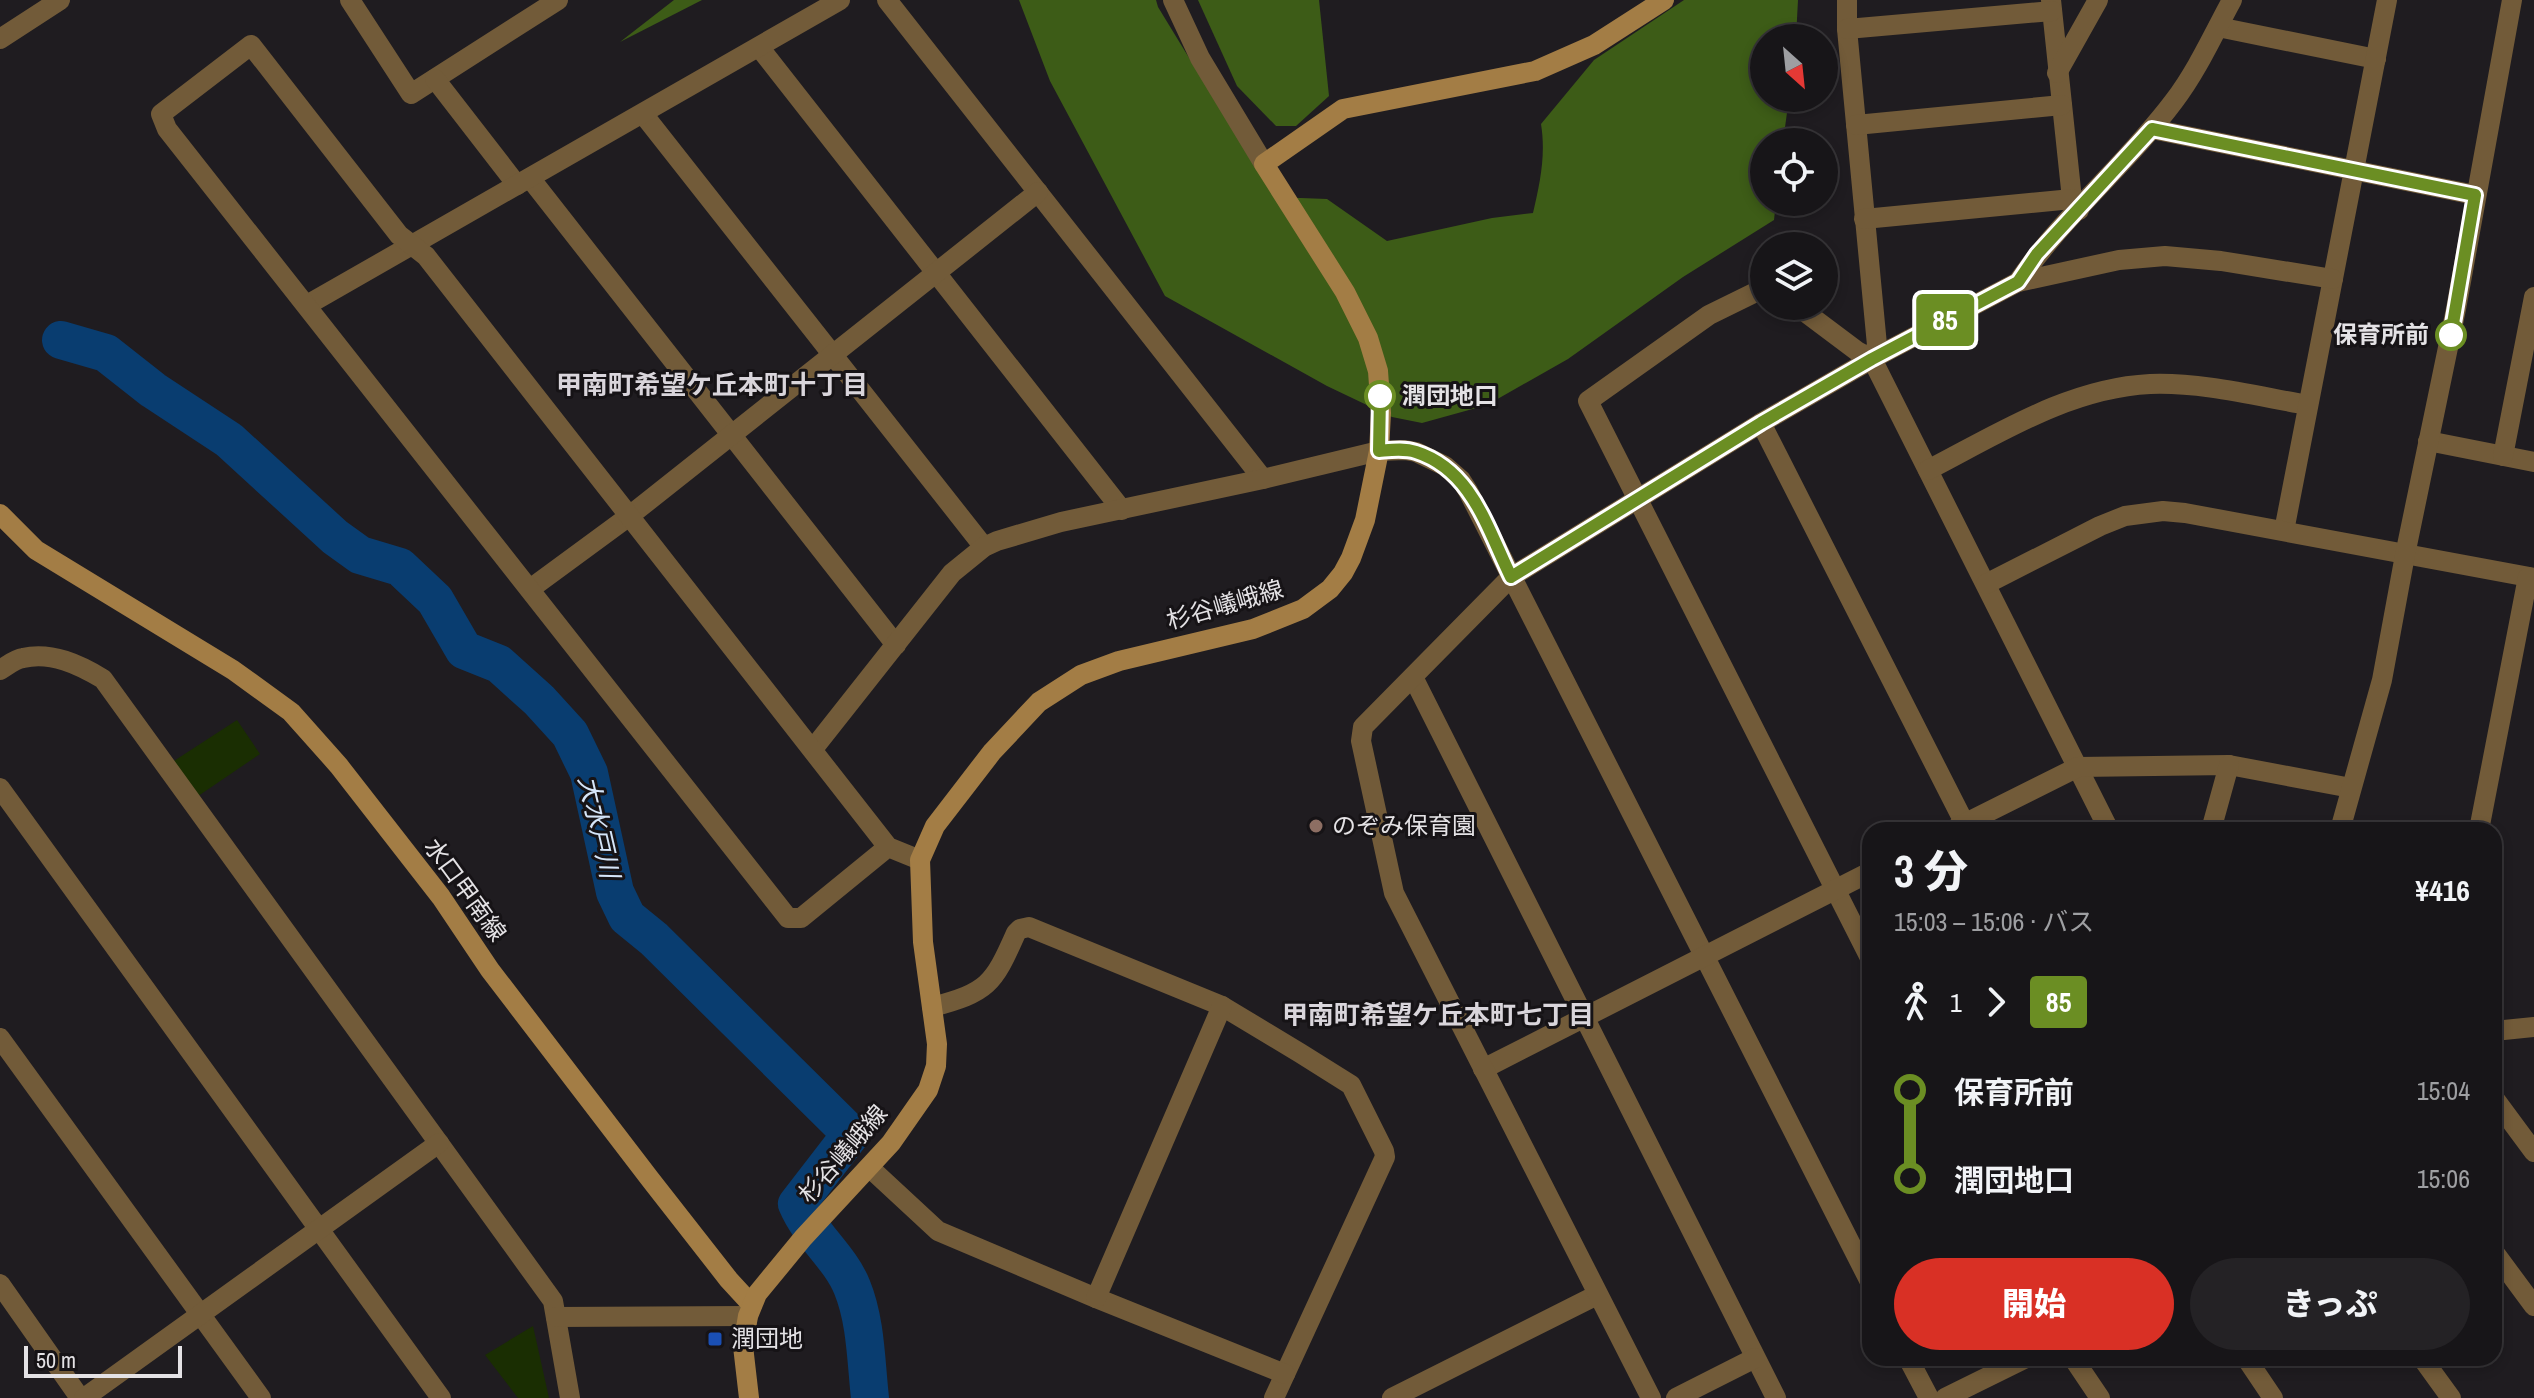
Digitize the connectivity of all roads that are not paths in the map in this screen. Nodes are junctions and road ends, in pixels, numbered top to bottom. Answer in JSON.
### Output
{"nodes":[{"id":1,"x":60,"y":0,"type":"edge"},
{"id":2,"x":350,"y":0,"type":"edge"},
{"id":3,"x":558,"y":0,"type":"edge"},
{"id":4,"x":840,"y":0,"type":"edge"},
{"id":5,"x":887,"y":0,"type":"edge"},
{"id":6,"x":1173,"y":0,"type":"edge"},
{"id":7,"x":1664,"y":0,"type":"edge"},
{"id":8,"x":1847,"y":0,"type":"edge"},
{"id":9,"x":2098,"y":0,"type":"edge"},
{"id":10,"x":2232,"y":0,"type":"edge"},
{"id":11,"x":2387,"y":0,"type":"edge"},
{"id":12,"x":2512,"y":0,"type":"edge"},
{"id":13,"x":2051,"y":5,"type":"edge"},
{"id":14,"x":2218,"y":27,"type":"junction"},
{"id":15,"x":1847,"y":29,"type":"junction"},
{"id":16,"x":0,"y":39,"type":"edge"},
{"id":17,"x":759,"y":47,"type":"junction"},
{"id":18,"x":2376,"y":59,"type":"junction"},
{"id":19,"x":2057,"y":73,"type":"junction"},
{"id":20,"x":435,"y":79,"type":"junction"},
{"id":21,"x":2062,"y":105,"type":"junction"},
{"id":22,"x":643,"y":114,"type":"junction"},
{"id":23,"x":1856,"y":125,"type":"junction"},
{"id":24,"x":2152,"y":129,"type":"junction"},
{"id":25,"x":1264,"y":164,"type":"junction"},
{"id":26,"x":2354,"y":170,"type":"junction"},
{"id":27,"x":523,"y":182,"type":"junction"},
{"id":28,"x":1038,"y":192,"type":"junction"},
{"id":29,"x":2475,"y":195,"type":"junction"},
{"id":30,"x":2075,"y":205,"type":"junction"},
{"id":31,"x":1864,"y":219,"type":"junction"},
{"id":32,"x":412,"y":246,"type":"junction"},
{"id":33,"x":938,"y":272,"type":"junction"},
{"id":34,"x":2333,"y":279,"type":"junction"},
{"id":35,"x":2018,"y":282,"type":"junction"},
{"id":36,"x":1750,"y":295,"type":"edge"},
{"id":37,"x":2534,"y":297,"type":"edge"},
{"id":38,"x":307,"y":305,"type":"junction"},
{"id":39,"x":1816,"y":320,"type":"edge"},
{"id":40,"x":834,"y":354,"type":"junction"},
{"id":41,"x":1872,"y":359,"type":"junction"},
{"id":42,"x":2308,"y":405,"type":"junction"},
{"id":43,"x":1761,"y":423,"type":"junction"},
{"id":44,"x":731,"y":436,"type":"junction"},
{"id":45,"x":2428,"y":441,"type":"junction"},
{"id":46,"x":1379,"y":451,"type":"junction"},
{"id":47,"x":2503,"y":456,"type":"junction"},
{"id":48,"x":2534,"y":462,"type":"edge"},
{"id":49,"x":1928,"y":470,"type":"junction"},
{"id":50,"x":1263,"y":479,"type":"junction"},
{"id":51,"x":1637,"y":499,"type":"junction"},
{"id":52,"x":1122,"y":510,"type":"junction"},
{"id":53,"x":0,"y":514,"type":"edge"},
{"id":54,"x":628,"y":517,"type":"junction"},
{"id":55,"x":2284,"y":531,"type":"junction"},
{"id":56,"x":984,"y":547,"type":"junction"},
{"id":57,"x":2405,"y":555,"type":"junction"},
{"id":58,"x":1511,"y":577,"type":"junction"},
{"id":59,"x":2531,"y":578,"type":"edge"},
{"id":60,"x":1986,"y":584,"type":"junction"},
{"id":61,"x":530,"y":589,"type":"junction"},
{"id":62,"x":896,"y":645,"type":"junction"},
{"id":63,"x":0,"y":670,"type":"edge"},
{"id":64,"x":1413,"y":677,"type":"junction"},
{"id":65,"x":813,"y":749,"type":"junction"},
{"id":66,"x":2229,"y":765,"type":"junction"},
{"id":67,"x":2078,"y":767,"type":"junction"},
{"id":68,"x":0,"y":788,"type":"edge"},
{"id":69,"x":2351,"y":788,"type":"junction"},
{"id":70,"x":1959,"y":822,"type":"edge"},
{"id":71,"x":1973,"y":822,"type":"edge"},
{"id":72,"x":2105,"y":822,"type":"edge"},
{"id":73,"x":2213,"y":822,"type":"edge"},
{"id":74,"x":2342,"y":822,"type":"edge"},
{"id":75,"x":2481,"y":822,"type":"edge"},
{"id":76,"x":888,"y":847,"type":"junction"},
{"id":77,"x":920,"y":860,"type":"junction"},
{"id":78,"x":1862,"y":876,"type":"edge"},
{"id":79,"x":1836,"y":889,"type":"junction"},
{"id":80,"x":1862,"y":942,"type":"edge"},
{"id":81,"x":1705,"y":955,"type":"junction"},
{"id":82,"x":1222,"y":1006,"type":"junction"},
{"id":83,"x":932,"y":1007,"type":"junction"},
{"id":84,"x":1585,"y":1016,"type":"junction"},
{"id":85,"x":2534,"y":1027,"type":"edge"},
{"id":86,"x":2502,"y":1030,"type":"edge"},
{"id":87,"x":0,"y":1038,"type":"edge"},
{"id":88,"x":1483,"y":1069,"type":"junction"},
{"id":89,"x":2502,"y":1109,"type":"edge"},
{"id":90,"x":439,"y":1143,"type":"junction"},
{"id":91,"x":2534,"y":1152,"type":"edge"},
{"id":92,"x":870,"y":1168,"type":"junction"},
{"id":93,"x":319,"y":1228,"type":"junction"},
{"id":94,"x":2502,"y":1263,"type":"edge"},
{"id":95,"x":1862,"y":1266,"type":"edge"},
{"id":96,"x":0,"y":1284,"type":"edge"},
{"id":97,"x":1597,"y":1295,"type":"junction"},
{"id":98,"x":1096,"y":1298,"type":"junction"},
{"id":99,"x":2534,"y":1306,"type":"edge"},
{"id":100,"x":750,"y":1311,"type":"junction"},
{"id":101,"x":201,"y":1314,"type":"junction"},
{"id":102,"x":556,"y":1317,"type":"junction"},
{"id":103,"x":1755,"y":1358,"type":"junction"},
{"id":104,"x":1912,"y":1366,"type":"edge"},
{"id":105,"x":2010,"y":1366,"type":"edge"},
{"id":106,"x":2078,"y":1366,"type":"edge"},
{"id":107,"x":2251,"y":1366,"type":"edge"},
{"id":108,"x":2428,"y":1366,"type":"edge"},
{"id":109,"x":1285,"y":1374,"type":"junction"},
{"id":110,"x":82,"y":1398,"type":"edge"},
{"id":111,"x":261,"y":1398,"type":"edge"},
{"id":112,"x":441,"y":1398,"type":"edge"},
{"id":113,"x":570,"y":1398,"type":"edge"},
{"id":114,"x":749,"y":1398,"type":"edge"},
{"id":115,"x":1274,"y":1398,"type":"edge"},
{"id":116,"x":1392,"y":1398,"type":"edge"},
{"id":117,"x":1651,"y":1398,"type":"edge"},
{"id":118,"x":1676,"y":1398,"type":"edge"},
{"id":119,"x":1776,"y":1398,"type":"edge"},
{"id":120,"x":1929,"y":1398,"type":"edge"},
{"id":121,"x":1945,"y":1398,"type":"edge"},
{"id":122,"x":2100,"y":1398,"type":"edge"},
{"id":123,"x":2273,"y":1398,"type":"edge"},
{"id":124,"x":2451,"y":1398,"type":"edge"}],
"edges":[{"from":1,"to":16,"type":"street"},
{"from":2,"to":20,"type":"street"},
{"from":3,"to":20,"type":"street"},
{"from":4,"to":17,"type":"street"},
{"from":5,"to":28,"type":"street"},
{"from":6,"to":25,"type":"street"},
{"from":7,"to":25,"type":"main road"},
{"from":8,"to":15,"type":"street"},
{"from":9,"to":19,"type":"street"},
{"from":10,"to":14,"type":"street"},
{"from":11,"to":18,"type":"street"},
{"from":12,"to":29,"type":"street"},
{"from":13,"to":15,"type":"street"},
{"from":13,"to":19,"type":"street"},
{"from":14,"to":18,"type":"street"},
{"from":14,"to":24,"type":"street"},
{"from":15,"to":23,"type":"street"},
{"from":17,"to":22,"type":"street"},
{"from":17,"to":33,"type":"street"},
{"from":18,"to":26,"type":"street"},
{"from":19,"to":21,"type":"street"},
{"from":20,"to":27,"type":"street"},
{"from":21,"to":23,"type":"street"},
{"from":21,"to":30,"type":"street"},
{"from":22,"to":27,"type":"street"},
{"from":22,"to":40,"type":"street"},
{"from":23,"to":31,"type":"street"},
{"from":24,"to":26,"type":"street"},
{"from":24,"to":30,"type":"street"},
{"from":25,"to":46,"type":"main road","name":"杉谷嶬峨線"},
{"from":26,"to":29,"type":"street"},
{"from":26,"to":34,"type":"street"},
{"from":27,"to":32,"type":"street"},
{"from":27,"to":44,"type":"street"},
{"from":28,"to":33,"type":"street"},
{"from":28,"to":50,"type":"street"},
{"from":29,"to":45,"type":"street"},
{"from":30,"to":31,"type":"street"},
{"from":30,"to":35,"type":"street"},
{"from":31,"to":41,"type":"street"},
{"from":32,"to":38,"type":"street"},
{"from":32,"to":38,"type":"street"},
{"from":32,"to":54,"type":"street"},
{"from":33,"to":40,"type":"street"},
{"from":33,"to":52,"type":"street"},
{"from":34,"to":35,"type":"street"},
{"from":34,"to":42,"type":"street"},
{"from":35,"to":41,"type":"street"},
{"from":36,"to":51,"type":"street"},
{"from":37,"to":47,"type":"street"},
{"from":38,"to":61,"type":"street"},
{"from":39,"to":41,"type":"street"},
{"from":40,"to":44,"type":"street"},
{"from":40,"to":56,"type":"street"},
{"from":41,"to":43,"type":"street"},
{"from":41,"to":49,"type":"street"},
{"from":42,"to":49,"type":"street"},
{"from":42,"to":55,"type":"street"},
{"from":43,"to":51,"type":"street"},
{"from":43,"to":70,"type":"street"},
{"from":44,"to":54,"type":"street"},
{"from":44,"to":62,"type":"street"},
{"from":45,"to":47,"type":"street"},
{"from":45,"to":57,"type":"street"},
{"from":46,"to":50,"type":"street"},
{"from":46,"to":58,"type":"street"},
{"from":46,"to":77,"type":"main road","name":"杉谷嶬峨線"},
{"from":47,"to":48,"type":"street"},
{"from":49,"to":60,"type":"street"},
{"from":50,"to":52,"type":"street"},
{"from":51,"to":58,"type":"street"},
{"from":51,"to":79,"type":"street"},
{"from":52,"to":56,"type":"street"},
{"from":53,"to":100,"type":"main road","name":"水口甲南線"},
{"from":54,"to":61,"type":"street"},
{"from":54,"to":65,"type":"street"},
{"from":55,"to":57,"type":"street"},
{"from":55,"to":60,"type":"street"},
{"from":56,"to":62,"type":"street"},
{"from":57,"to":59,"type":"street"},
{"from":57,"to":69,"type":"street"},
{"from":58,"to":64,"type":"street"},
{"from":58,"to":81,"type":"street"},
{"from":59,"to":75,"type":"street"},
{"from":60,"to":67,"type":"street"},
{"from":61,"to":76,"type":"street"},
{"from":62,"to":65,"type":"street"},
{"from":63,"to":90,"type":"street"},
{"from":64,"to":84,"type":"street"},
{"from":64,"to":88,"type":"street"},
{"from":65,"to":76,"type":"street"},
{"from":66,"to":67,"type":"street"},
{"from":66,"to":69,"type":"street"},
{"from":66,"to":73,"type":"street"},
{"from":67,"to":71,"type":"street"},
{"from":67,"to":72,"type":"street"},
{"from":68,"to":93,"type":"street"},
{"from":69,"to":74,"type":"street"},
{"from":76,"to":77,"type":"street"},
{"from":77,"to":83,"type":"main road","name":"杉谷嶬峨線"},
{"from":78,"to":79,"type":"street"},
{"from":79,"to":80,"type":"street"},
{"from":79,"to":81,"type":"street"},
{"from":81,"to":84,"type":"street"},
{"from":81,"to":95,"type":"street"},
{"from":82,"to":83,"type":"street"},
{"from":82,"to":98,"type":"street"},
{"from":82,"to":109,"type":"street"},
{"from":83,"to":92,"type":"main road","name":"杉谷嶬峨線"},
{"from":84,"to":88,"type":"street"},
{"from":84,"to":103,"type":"street"},
{"from":85,"to":86,"type":"street"},
{"from":87,"to":101,"type":"street"},
{"from":88,"to":97,"type":"street"},
{"from":89,"to":91,"type":"street"},
{"from":90,"to":93,"type":"street"},
{"from":90,"to":102,"type":"street"},
{"from":92,"to":98,"type":"street"},
{"from":92,"to":100,"type":"main road","name":"杉谷嶬峨線"},
{"from":93,"to":101,"type":"street"},
{"from":93,"to":112,"type":"street"},
{"from":94,"to":99,"type":"street"},
{"from":96,"to":110,"type":"street"},
{"from":97,"to":116,"type":"street"},
{"from":97,"to":117,"type":"street"},
{"from":98,"to":109,"type":"street"},
{"from":100,"to":102,"type":"street"},
{"from":100,"to":114,"type":"main road"},
{"from":101,"to":110,"type":"street"},
{"from":101,"to":111,"type":"street"},
{"from":102,"to":113,"type":"street"},
{"from":103,"to":118,"type":"street"},
{"from":103,"to":119,"type":"street"},
{"from":104,"to":120,"type":"street"},
{"from":105,"to":121,"type":"street"},
{"from":106,"to":122,"type":"street"},
{"from":107,"to":123,"type":"street"},
{"from":108,"to":124,"type":"street"},
{"from":109,"to":115,"type":"street"}]}
